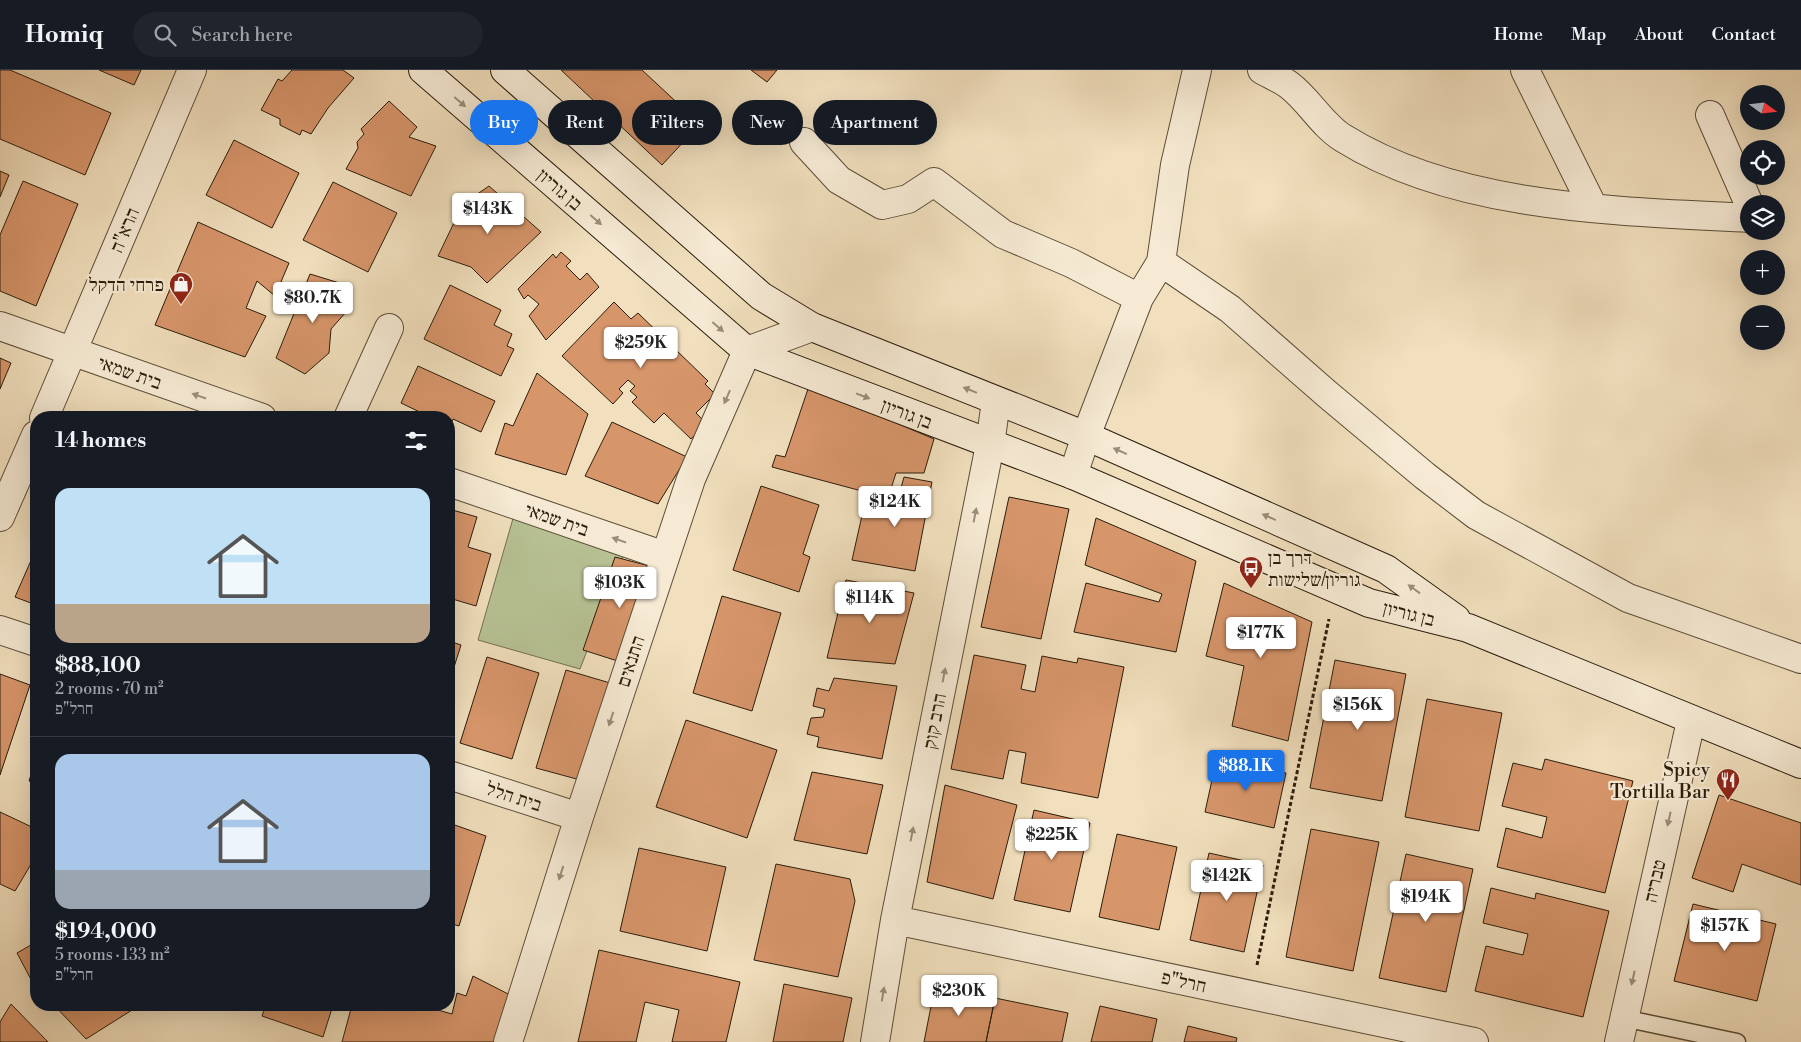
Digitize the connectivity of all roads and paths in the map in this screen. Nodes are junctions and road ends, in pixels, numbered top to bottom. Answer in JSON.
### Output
{"nodes":[{"id":1,"x":192,"y":70,"type":"edge"},
{"id":2,"x":423,"y":70,"type":"edge"},
{"id":3,"x":504,"y":70,"type":"edge"},
{"id":4,"x":1197,"y":70,"type":"edge"},
{"id":5,"x":1262,"y":70,"type":"edge"},
{"id":6,"x":1525,"y":70,"type":"edge"},
{"id":7,"x":1710,"y":115,"type":"dead end"},
{"id":8,"x":804,"y":142,"type":"dead end"},
{"id":9,"x":1746,"y":195,"type":"edge"},
{"id":10,"x":1593,"y":207,"type":"junction"},
{"id":11,"x":1740,"y":217,"type":"edge"},
{"id":12,"x":1161,"y":262,"type":"junction"},
{"id":13,"x":1139,"y":298,"type":"junction"},
{"id":14,"x":0,"y":326,"type":"edge"},
{"id":15,"x":812,"y":327,"type":"junction"},
{"id":16,"x":389,"y":328,"type":"dead end"},
{"id":17,"x":72,"y":352,"type":"junction"},
{"id":18,"x":747,"y":352,"type":"junction"},
{"id":19,"x":996,"y":401,"type":"junction"},
{"id":20,"x":47,"y":411,"type":"edge"},
{"id":21,"x":242,"y":411,"type":"edge"},
{"id":22,"x":351,"y":411,"type":"edge"},
{"id":23,"x":1086,"y":436,"type":"junction"},
{"id":24,"x":990,"y":445,"type":"junction"},
{"id":25,"x":30,"y":449,"type":"edge"},
{"id":26,"x":1073,"y":475,"type":"junction"},
{"id":27,"x":455,"y":484,"type":"edge"},
{"id":28,"x":0,"y":517,"type":"edge"},
{"id":29,"x":665,"y":556,"type":"junction"},
{"id":30,"x":1338,"y":590,"type":"junction"},
{"id":31,"x":1468,"y":628,"type":"junction"},
{"id":32,"x":0,"y":630,"type":"edge"},
{"id":33,"x":30,"y":640,"type":"edge"},
{"id":34,"x":1801,"y":659,"type":"edge"},
{"id":35,"x":1691,"y":721,"type":"junction"},
{"id":36,"x":1801,"y":764,"type":"edge"},
{"id":37,"x":455,"y":777,"type":"edge"},
{"id":38,"x":579,"y":817,"type":"junction"},
{"id":39,"x":895,"y":920,"type":"junction"},
{"id":40,"x":1250,"y":995,"type":"junction"},
{"id":41,"x":1621,"y":1030,"type":"edge"},
{"id":42,"x":508,"y":1042,"type":"edge"},
{"id":43,"x":875,"y":1042,"type":"edge"},
{"id":44,"x":1474,"y":1042,"type":"edge"},
{"id":45,"x":1737,"y":1042,"type":"edge"}],
"edges":[{"from":1,"to":17,"type":"street","name":"הרא\"ה"},
{"from":2,"to":18,"type":"street","name":"בן גוריון","one_way":true},
{"from":3,"to":15,"type":"street","name":"בן גוריון"},
{"from":4,"to":12,"type":"street"},
{"from":5,"to":10,"type":"street"},
{"from":6,"to":10,"type":"street"},
{"from":7,"to":9,"type":"street"},
{"from":8,"to":13,"type":"street"},
{"from":10,"to":11,"type":"street"},
{"from":12,"to":13,"type":"street"},
{"from":12,"to":34,"type":"street"},
{"from":13,"to":23,"type":"street"},
{"from":14,"to":17,"type":"street","name":"בית שמאי"},
{"from":15,"to":18,"type":"street"},
{"from":19,"to":15,"type":"street","name":"בן גוריון","one_way":true},
{"from":16,"to":22,"type":"street"},
{"from":17,"to":20,"type":"street","name":"הרא\"ה"},
{"from":21,"to":17,"type":"street","name":"בית שמאי","one_way":true},
{"from":18,"to":24,"type":"street","name":"בן גוריון","one_way":true},
{"from":18,"to":29,"type":"street","name":"התנאים","one_way":true},
{"from":19,"to":23,"type":"street","name":"בן גוריון"},
{"from":19,"to":24,"type":"street","name":"הרב קוק"},
{"from":23,"to":26,"type":"street"},
{"from":31,"to":23,"type":"street","name":"בן גוריון","one_way":true},
{"from":24,"to":26,"type":"street","name":"בן גוריון"},
{"from":39,"to":24,"type":"street","name":"הרב קוק","one_way":true},
{"from":25,"to":28,"type":"street"},
{"from":26,"to":30,"type":"street","name":"בן גוריון"},
{"from":29,"to":27,"type":"street","name":"בית שמאי","one_way":true},
{"from":29,"to":38,"type":"street","name":"התנאים","one_way":true},
{"from":30,"to":31,"type":"street","name":"בן גוריון"},
{"from":30,"to":40,"type":"path"},
{"from":31,"to":35,"type":"street","name":"בן גוריון"},
{"from":32,"to":33,"type":"street"},
{"from":35,"to":36,"type":"street","name":"בן גוריון"},
{"from":35,"to":41,"type":"street","name":"טבריה","one_way":true},
{"from":37,"to":38,"type":"street","name":"בית הלל"},
{"from":38,"to":42,"type":"street","name":"התנאים","one_way":true},
{"from":39,"to":40,"type":"street","name":"חרל\"פ"},
{"from":43,"to":39,"type":"street","name":"הרב קוק","one_way":true},
{"from":40,"to":44,"type":"street","name":"חרל\"פ"},
{"from":41,"to":45,"type":"lane"}]}
